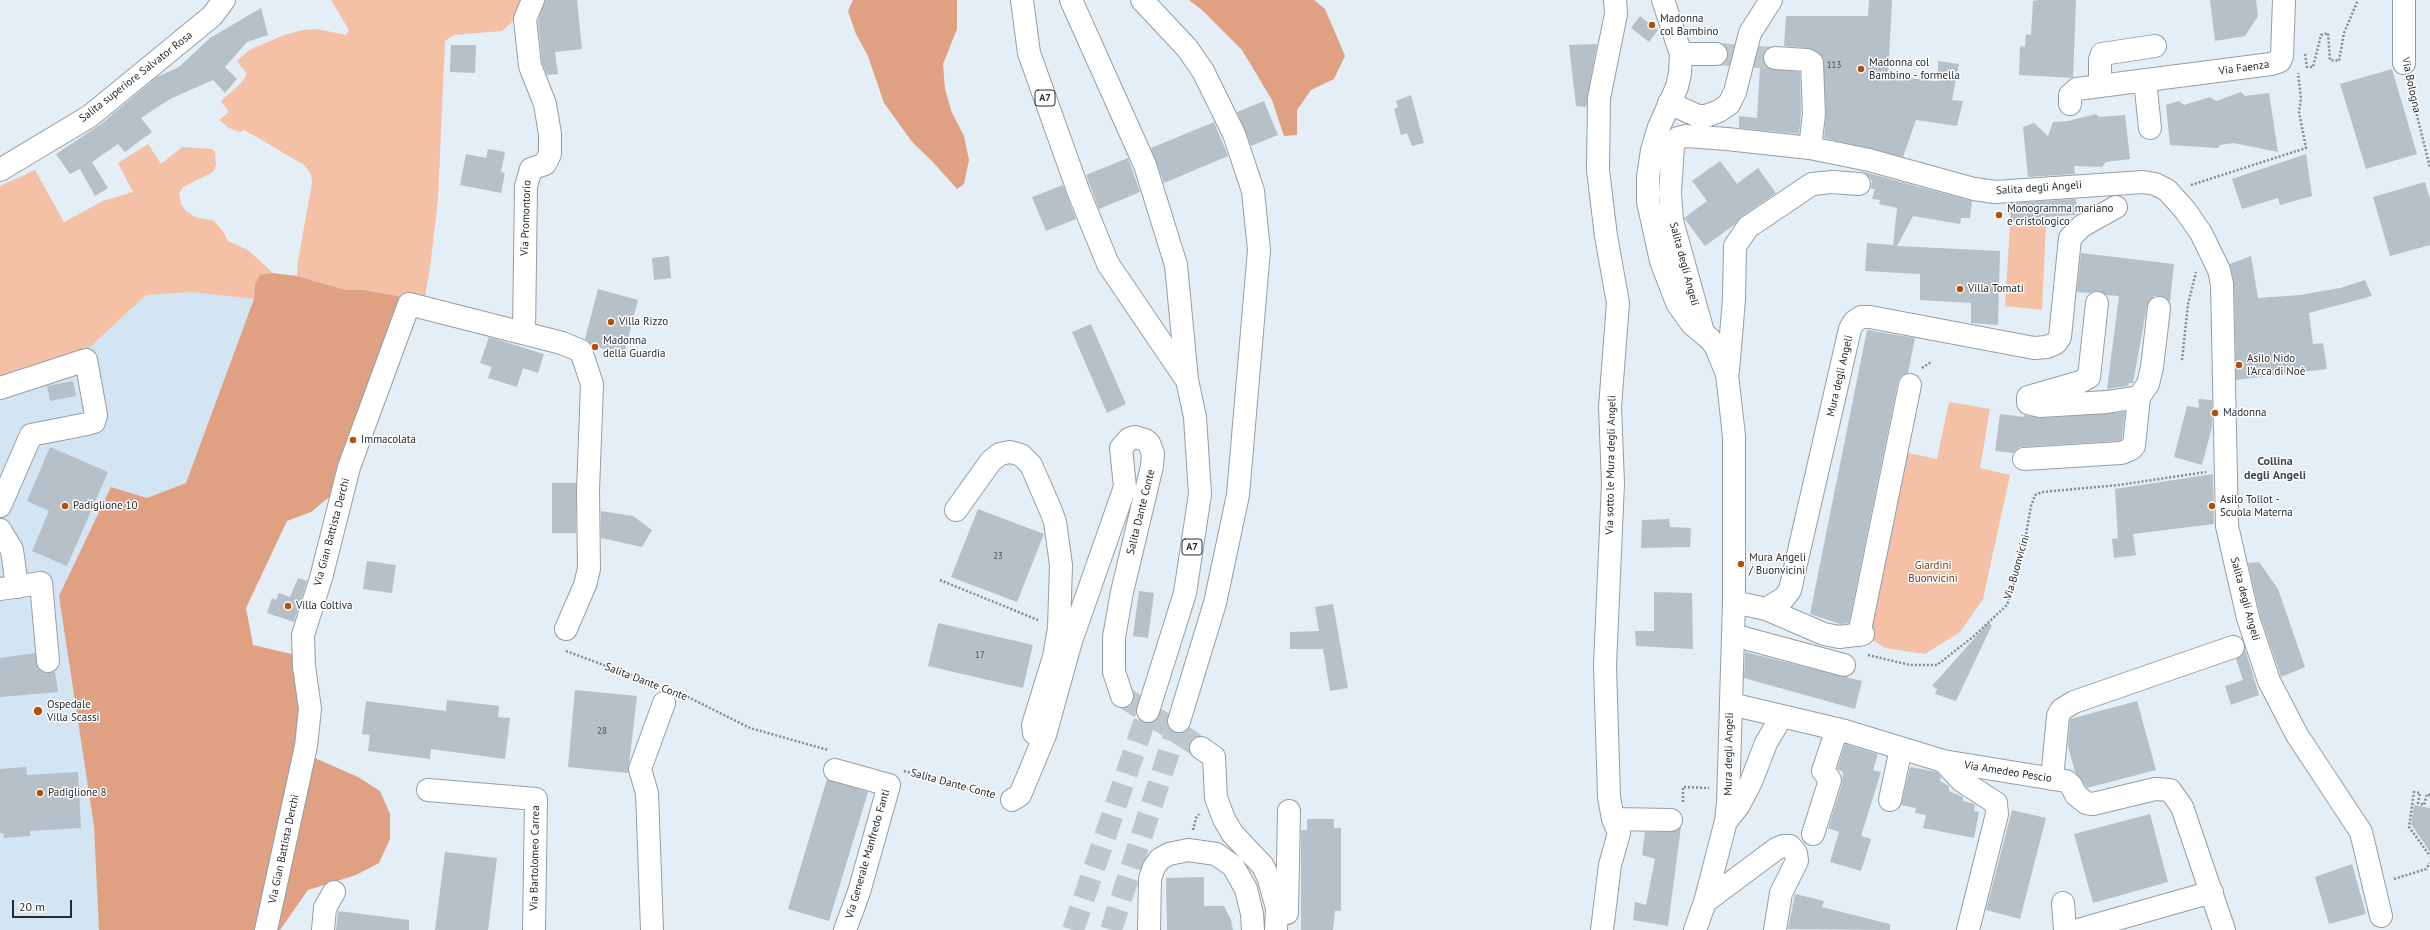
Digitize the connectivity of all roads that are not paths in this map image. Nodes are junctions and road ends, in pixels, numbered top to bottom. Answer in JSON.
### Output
{"nodes":[{"id":1,"x":224,"y":0,"type":"edge"},
{"id":2,"x":533,"y":0,"type":"edge"},
{"id":3,"x":1022,"y":0,"type":"edge"},
{"id":4,"x":1072,"y":0,"type":"edge"},
{"id":5,"x":1142,"y":0,"type":"edge"},
{"id":6,"x":1615,"y":0,"type":"edge"},
{"id":7,"x":1663,"y":0,"type":"edge"},
{"id":8,"x":1771,"y":0,"type":"edge"},
{"id":9,"x":2284,"y":0,"type":"edge"},
{"id":10,"x":2404,"y":0,"type":"edge"},
{"id":11,"x":2155,"y":46,"type":"dead end"},
{"id":12,"x":1681,"y":54,"type":"junction"},
{"id":13,"x":1716,"y":54,"type":"tunnel mouth"},
{"id":14,"x":1775,"y":58,"type":"tunnel mouth"},
{"id":15,"x":2404,"y":63,"type":"road end"},
{"id":16,"x":2145,"y":80,"type":"junction"},
{"id":17,"x":2100,"y":86,"type":"junction"},
{"id":18,"x":1669,"y":103,"type":"junction"},
{"id":19,"x":2070,"y":104,"type":"dead end"},
{"id":20,"x":2150,"y":128,"type":"dead end"},
{"id":21,"x":1810,"y":148,"type":"junction"},
{"id":22,"x":0,"y":170,"type":"edge"},
{"id":23,"x":1859,"y":184,"type":"dead end"},
{"id":24,"x":2116,"y":207,"type":"dead end"},
{"id":25,"x":2064,"y":299,"type":"junction"},
{"id":26,"x":2159,"y":308,"type":"dead end"},
{"id":27,"x":1703,"y":332,"type":"junction"},
{"id":28,"x":524,"y":333,"type":"junction"},
{"id":29,"x":1727,"y":374,"type":"junction"},
{"id":30,"x":1187,"y":380,"type":"junction"},
{"id":31,"x":1910,"y":386,"type":"dead end"},
{"id":32,"x":0,"y":388,"type":"edge"},
{"id":33,"x":2139,"y":397,"type":"junction"},
{"id":34,"x":2024,"y":459,"type":"dead end"},
{"id":35,"x":0,"y":506,"type":"edge"},
{"id":36,"x":956,"y":510,"type":"dead end"},
{"id":37,"x":0,"y":530,"type":"edge"},
{"id":38,"x":8,"y":588,"type":"edge"},
{"id":39,"x":1734,"y":602,"type":"junction"},
{"id":40,"x":1766,"y":609,"type":"junction"},
{"id":41,"x":566,"y":629,"type":"road end"},
{"id":42,"x":1733,"y":635,"type":"junction"},
{"id":43,"x":2233,"y":647,"type":"dead end"},
{"id":44,"x":48,"y":661,"type":"dead end"},
{"id":45,"x":1844,"y":665,"type":"dead end"},
{"id":46,"x":670,"y":695,"type":"road end"},
{"id":47,"x":1122,"y":696,"type":"tunnel mouth"},
{"id":48,"x":1731,"y":704,"type":"junction"},
{"id":49,"x":1148,"y":711,"type":"tunnel mouth"},
{"id":50,"x":1782,"y":716,"type":"junction"},
{"id":51,"x":1179,"y":721,"type":"tunnel mouth"},
{"id":52,"x":1837,"y":729,"type":"junction"},
{"id":53,"x":1045,"y":735,"type":"junction"},
{"id":54,"x":1201,"y":748,"type":"tunnel mouth"},
{"id":55,"x":1901,"y":748,"type":"junction"},
{"id":56,"x":834,"y":760,"type":"road end"},
{"id":57,"x":1943,"y":761,"type":"junction"},
{"id":58,"x":2052,"y":779,"type":"junction"},
{"id":59,"x":428,"y":790,"type":"dead end"},
{"id":60,"x":1012,"y":800,"type":"road end"},
{"id":61,"x":1890,"y":800,"type":"dead end"},
{"id":62,"x":1289,"y":811,"type":"dead end"},
{"id":63,"x":1613,"y":819,"type":"junction"},
{"id":64,"x":1671,"y":820,"type":"road end"},
{"id":65,"x":1726,"y":821,"type":"junction"},
{"id":66,"x":1813,"y":834,"type":"dead end"},
{"id":67,"x":334,"y":892,"type":"dead end"},
{"id":68,"x":2212,"y":892,"type":"junction"},
{"id":69,"x":1705,"y":902,"type":"junction"},
{"id":70,"x":2063,"y":903,"type":"dead end"},
{"id":71,"x":2381,"y":916,"type":"dead end"},
{"id":72,"x":266,"y":930,"type":"edge"},
{"id":73,"x":323,"y":930,"type":"edge"},
{"id":74,"x":534,"y":930,"type":"edge"},
{"id":75,"x":652,"y":930,"type":"edge"},
{"id":76,"x":845,"y":930,"type":"edge"},
{"id":77,"x":1149,"y":930,"type":"edge"},
{"id":78,"x":1253,"y":930,"type":"edge"},
{"id":79,"x":1276,"y":930,"type":"edge"},
{"id":80,"x":1287,"y":930,"type":"edge"},
{"id":81,"x":1602,"y":930,"type":"edge"},
{"id":82,"x":1695,"y":930,"type":"edge"},
{"id":83,"x":1776,"y":930,"type":"edge"},
{"id":84,"x":1968,"y":930,"type":"edge"},
{"id":85,"x":2065,"y":930,"type":"edge"},
{"id":86,"x":2078,"y":930,"type":"edge"},
{"id":87,"x":2224,"y":930,"type":"edge"}],
"edges":[{"from":1,"to":22,"type":"main road","name":"Salita superiore Salvator Rosa"},
{"from":2,"to":28,"type":"main road","name":"Via Promontorio"},
{"from":3,"to":30,"type":"main road","number":"A7"},
{"from":4,"to":30,"type":"main road","number":"A7"},
{"from":5,"to":51,"type":"main road"},
{"from":6,"to":63,"type":"main road","name":"Via sotto le Mura degli Angeli"},
{"from":7,"to":12,"type":"main road"},
{"from":8,"to":18,"type":"main road"},
{"from":9,"to":16,"type":"main road","name":"Via Faenza"},
{"from":10,"to":15,"type":"main road","name":"Via Bologna"},
{"from":11,"to":17,"type":"main road"},
{"from":12,"to":13,"type":"main road"},
{"from":12,"to":18,"type":"main road","name":"Mura degli Angeli"},
{"from":14,"to":21,"type":"main road"},
{"from":16,"to":17,"type":"main road","name":"Via Faenza"},
{"from":16,"to":20,"type":"main road"},
{"from":17,"to":19,"type":"main road","name":"Via Faenza"},
{"from":18,"to":27,"type":"main road","name":"Mura degli Angeli"},
{"from":21,"to":27,"type":"main road","name":"Salita degli Angeli"},
{"from":21,"to":71,"type":"main road","name":"Salita degli Angeli"},
{"from":23,"to":29,"type":"main road"},
{"from":24,"to":25,"type":"main road","name":"Mura degli Angeli"},
{"from":25,"to":33,"type":"main road"},
{"from":25,"to":40,"type":"main road","name":"Mura degli Angeli"},
{"from":26,"to":33,"type":"main road"},
{"from":27,"to":29,"type":"main road","name":"Mura degli Angeli"},
{"from":28,"to":41,"type":"main road"},
{"from":28,"to":72,"type":"main road","name":"Via Gian Battista Derchi"},
{"from":29,"to":39,"type":"main road","name":"Mura degli Angeli"},
{"from":30,"to":49,"type":"main road","number":"A7"},
{"from":31,"to":40,"type":"main road"},
{"from":32,"to":35,"type":"main road"},
{"from":33,"to":34,"type":"main road"},
{"from":36,"to":53,"type":"main road"},
{"from":37,"to":38,"type":"main road"},
{"from":38,"to":44,"type":"main road"},
{"from":39,"to":40,"type":"main road"},
{"from":39,"to":42,"type":"main road","name":"Mura degli Angeli"},
{"from":42,"to":45,"type":"main road"},
{"from":42,"to":48,"type":"main road","name":"Mura degli Angeli"},
{"from":43,"to":58,"type":"main road"},
{"from":46,"to":75,"type":"main road"},
{"from":47,"to":53,"type":"main road","name":"Salita Dante Conte"},
{"from":48,"to":50,"type":"main road","name":"Via Amedeo Pescio"},
{"from":48,"to":65,"type":"main road","name":"Mura degli Angeli"},
{"from":50,"to":52,"type":"main road","name":"Via Amedeo Pescio"},
{"from":50,"to":65,"type":"main road"},
{"from":52,"to":55,"type":"main road","name":"Via Amedeo Pescio"},
{"from":52,"to":66,"type":"main road"},
{"from":53,"to":60,"type":"main road","name":"Salita Dante Conte"},
{"from":54,"to":79,"type":"main road"},
{"from":55,"to":57,"type":"main road","name":"Via Amedeo Pescio"},
{"from":55,"to":61,"type":"main road"},
{"from":56,"to":76,"type":"main road","name":"Via Generale Manfredo Fanti"},
{"from":57,"to":58,"type":"main road","name":"Via Amedeo Pescio"},
{"from":57,"to":84,"type":"main road"},
{"from":58,"to":68,"type":"main road","name":"Via Amedeo Pescio"},
{"from":59,"to":74,"type":"main road","name":"Via Bartolomeo Carrea"},
{"from":62,"to":80,"type":"main road"},
{"from":63,"to":64,"type":"main road"},
{"from":63,"to":81,"type":"main road","name":"Via sotto le Mura degli Angeli"},
{"from":65,"to":69,"type":"main road","name":"Mura degli Angeli"},
{"from":67,"to":73,"type":"main road"},
{"from":68,"to":86,"type":"main road"},
{"from":68,"to":87,"type":"main road","name":"Via Amedeo Pescio"},
{"from":69,"to":82,"type":"main road","name":"Mura degli Angeli"},
{"from":69,"to":83,"type":"main road"},
{"from":70,"to":85,"type":"main road"},
{"from":77,"to":78,"type":"main road"}]}
